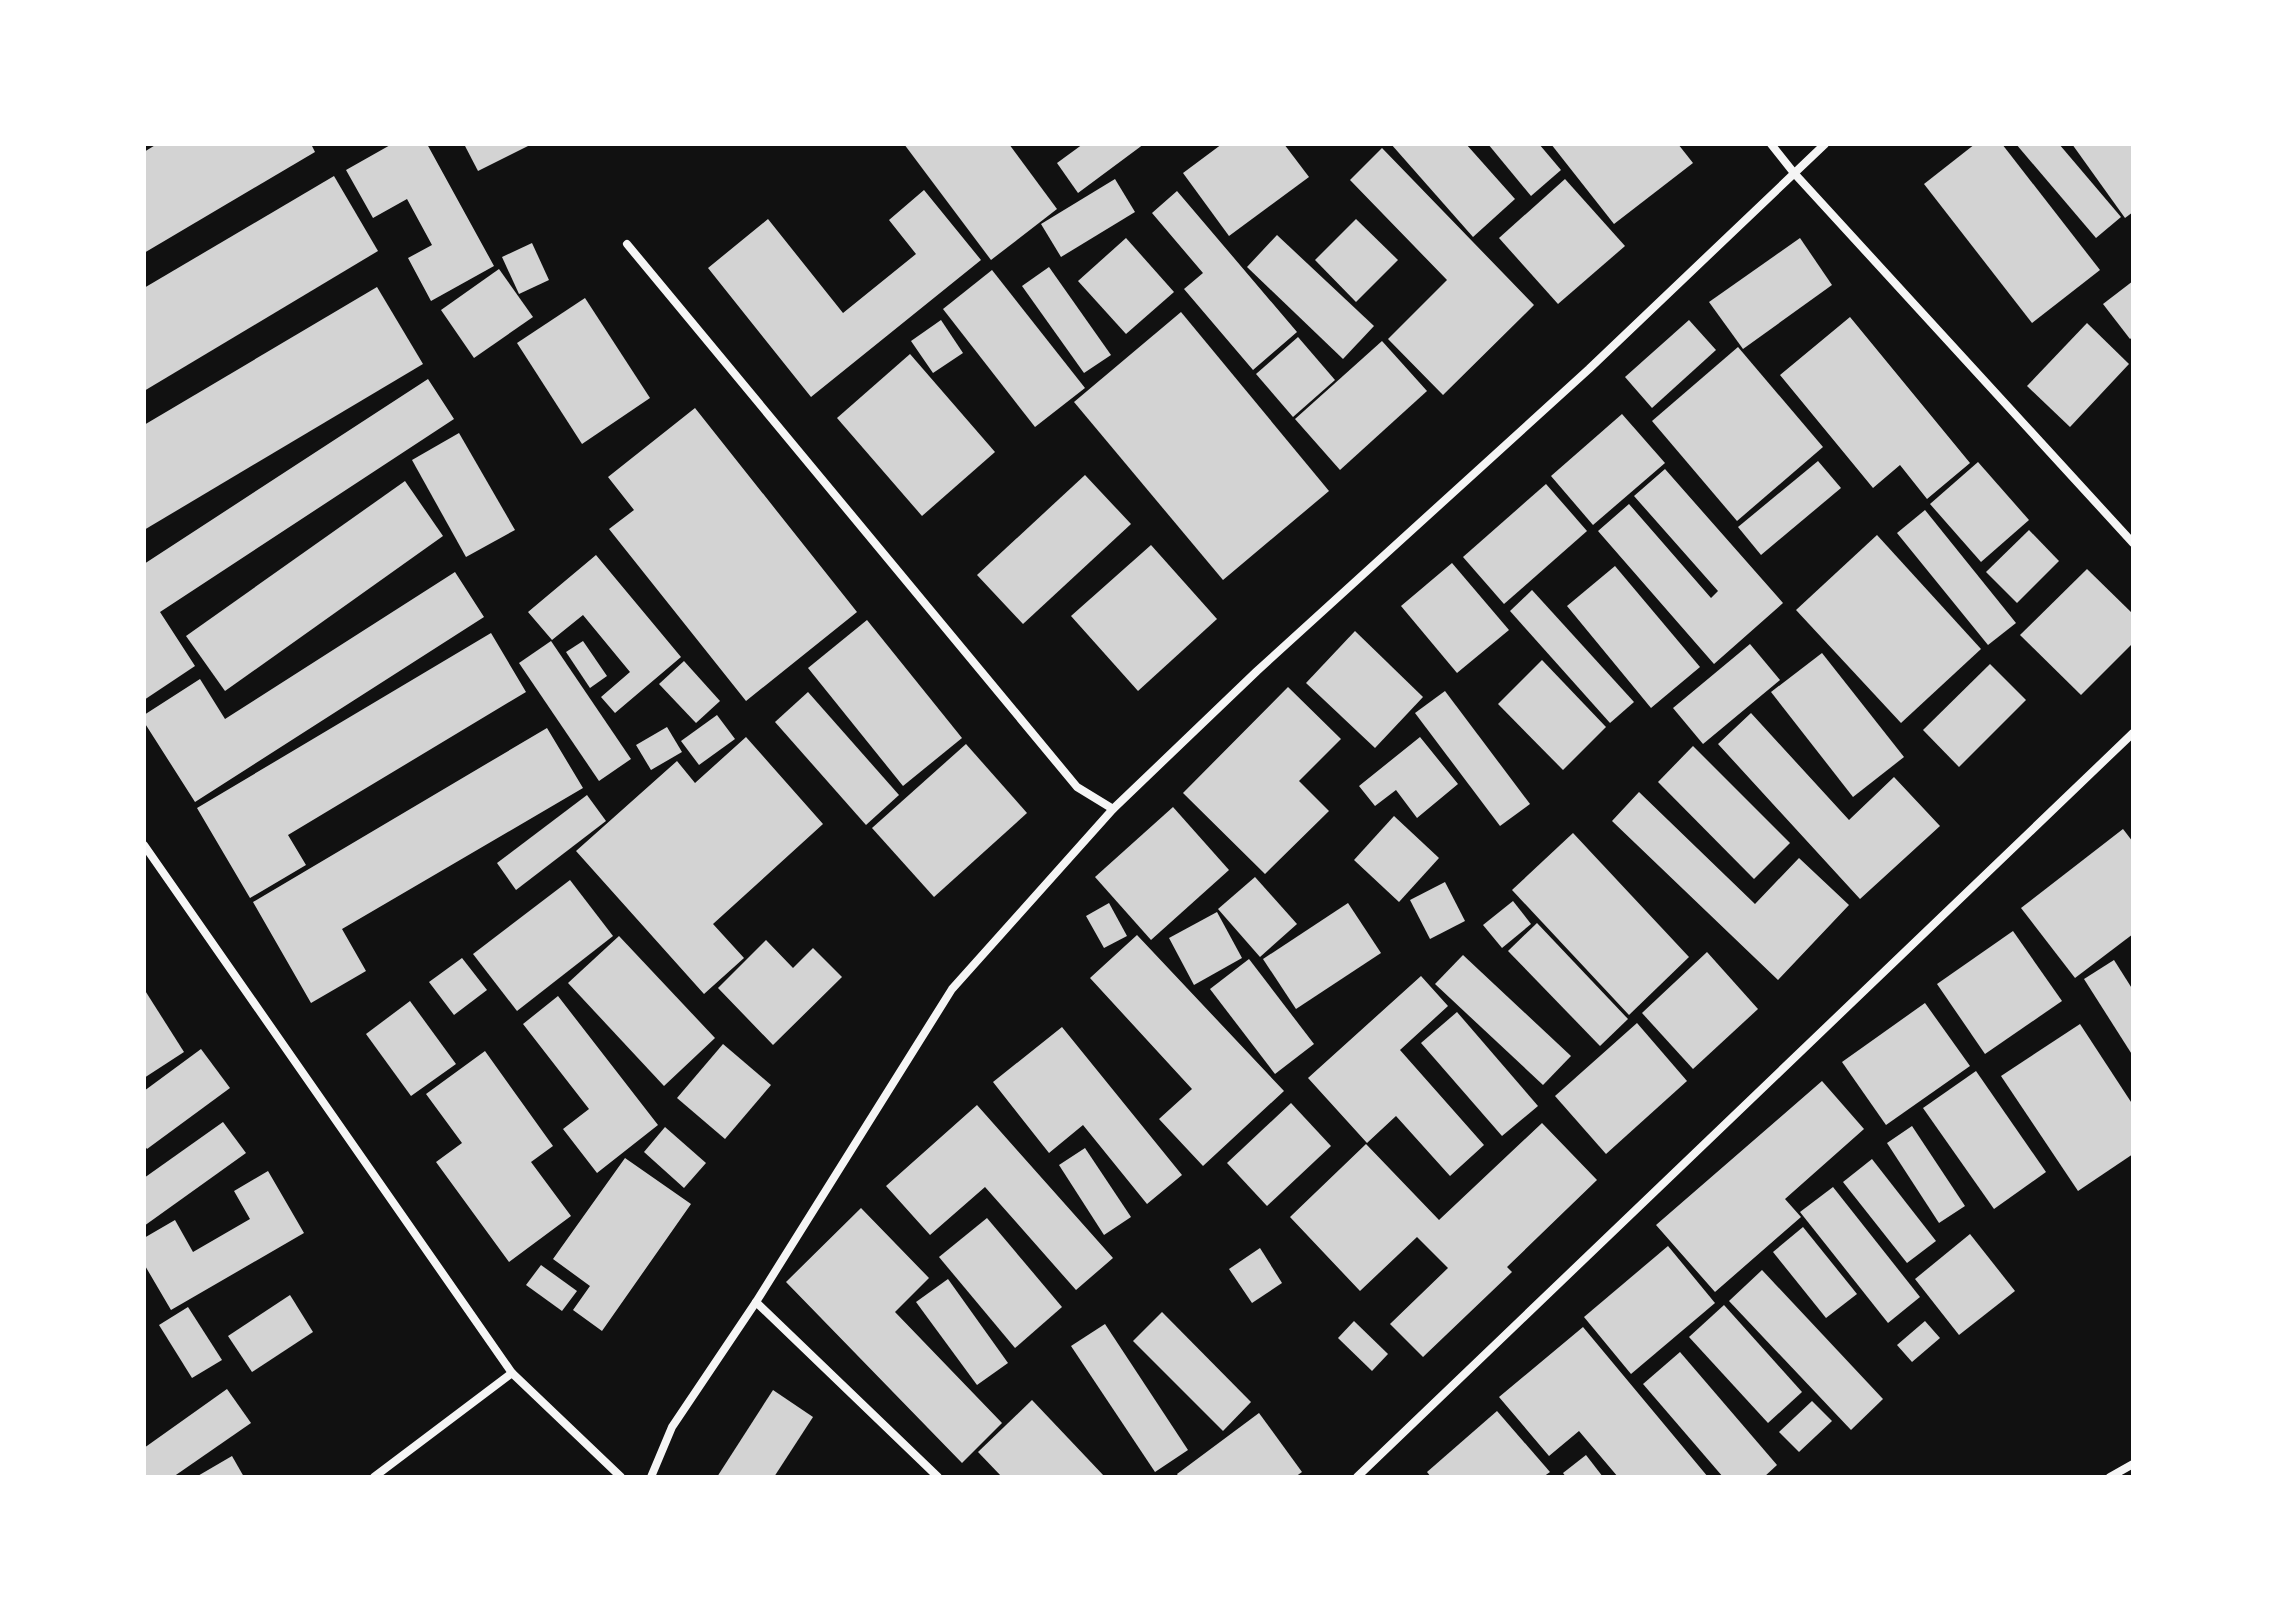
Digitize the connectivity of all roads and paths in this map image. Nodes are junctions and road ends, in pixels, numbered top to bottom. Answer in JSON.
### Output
{"nodes":[{"id":1,"x":1771,"y":144,"type":"edge"},
{"id":2,"x":1825,"y":144,"type":"edge"},
{"id":3,"x":1794,"y":173,"type":"junction"},
{"id":4,"x":627,"y":244,"type":"dead end"},
{"id":5,"x":2133,"y":543,"type":"edge"},
{"id":6,"x":2133,"y":733,"type":"edge"},
{"id":7,"x":1113,"y":809,"type":"junction"},
{"id":8,"x":144,"y":845,"type":"edge"},
{"id":9,"x":756,"y":1302,"type":"junction"},
{"id":10,"x":512,"y":1373,"type":"junction"},
{"id":11,"x":2133,"y":1464,"type":"edge"},
{"id":12,"x":374,"y":1477,"type":"edge"},
{"id":13,"x":621,"y":1477,"type":"edge"},
{"id":14,"x":651,"y":1477,"type":"edge"},
{"id":15,"x":938,"y":1477,"type":"edge"},
{"id":16,"x":1357,"y":1477,"type":"edge"},
{"id":17,"x":2110,"y":1477,"type":"edge"}],
"edges":[{"from":1,"to":3,"type":"street"},
{"from":2,"to":3,"type":"street"},
{"from":3,"to":5,"type":"street"},
{"from":3,"to":7,"type":"street"},
{"from":4,"to":7,"type":"street"},
{"from":6,"to":16,"type":"street"},
{"from":7,"to":9,"type":"street"},
{"from":8,"to":10,"type":"street"},
{"from":9,"to":14,"type":"street"},
{"from":9,"to":15,"type":"street"},
{"from":10,"to":12,"type":"street"},
{"from":10,"to":13,"type":"street"},
{"from":11,"to":17,"type":"street"}]}
